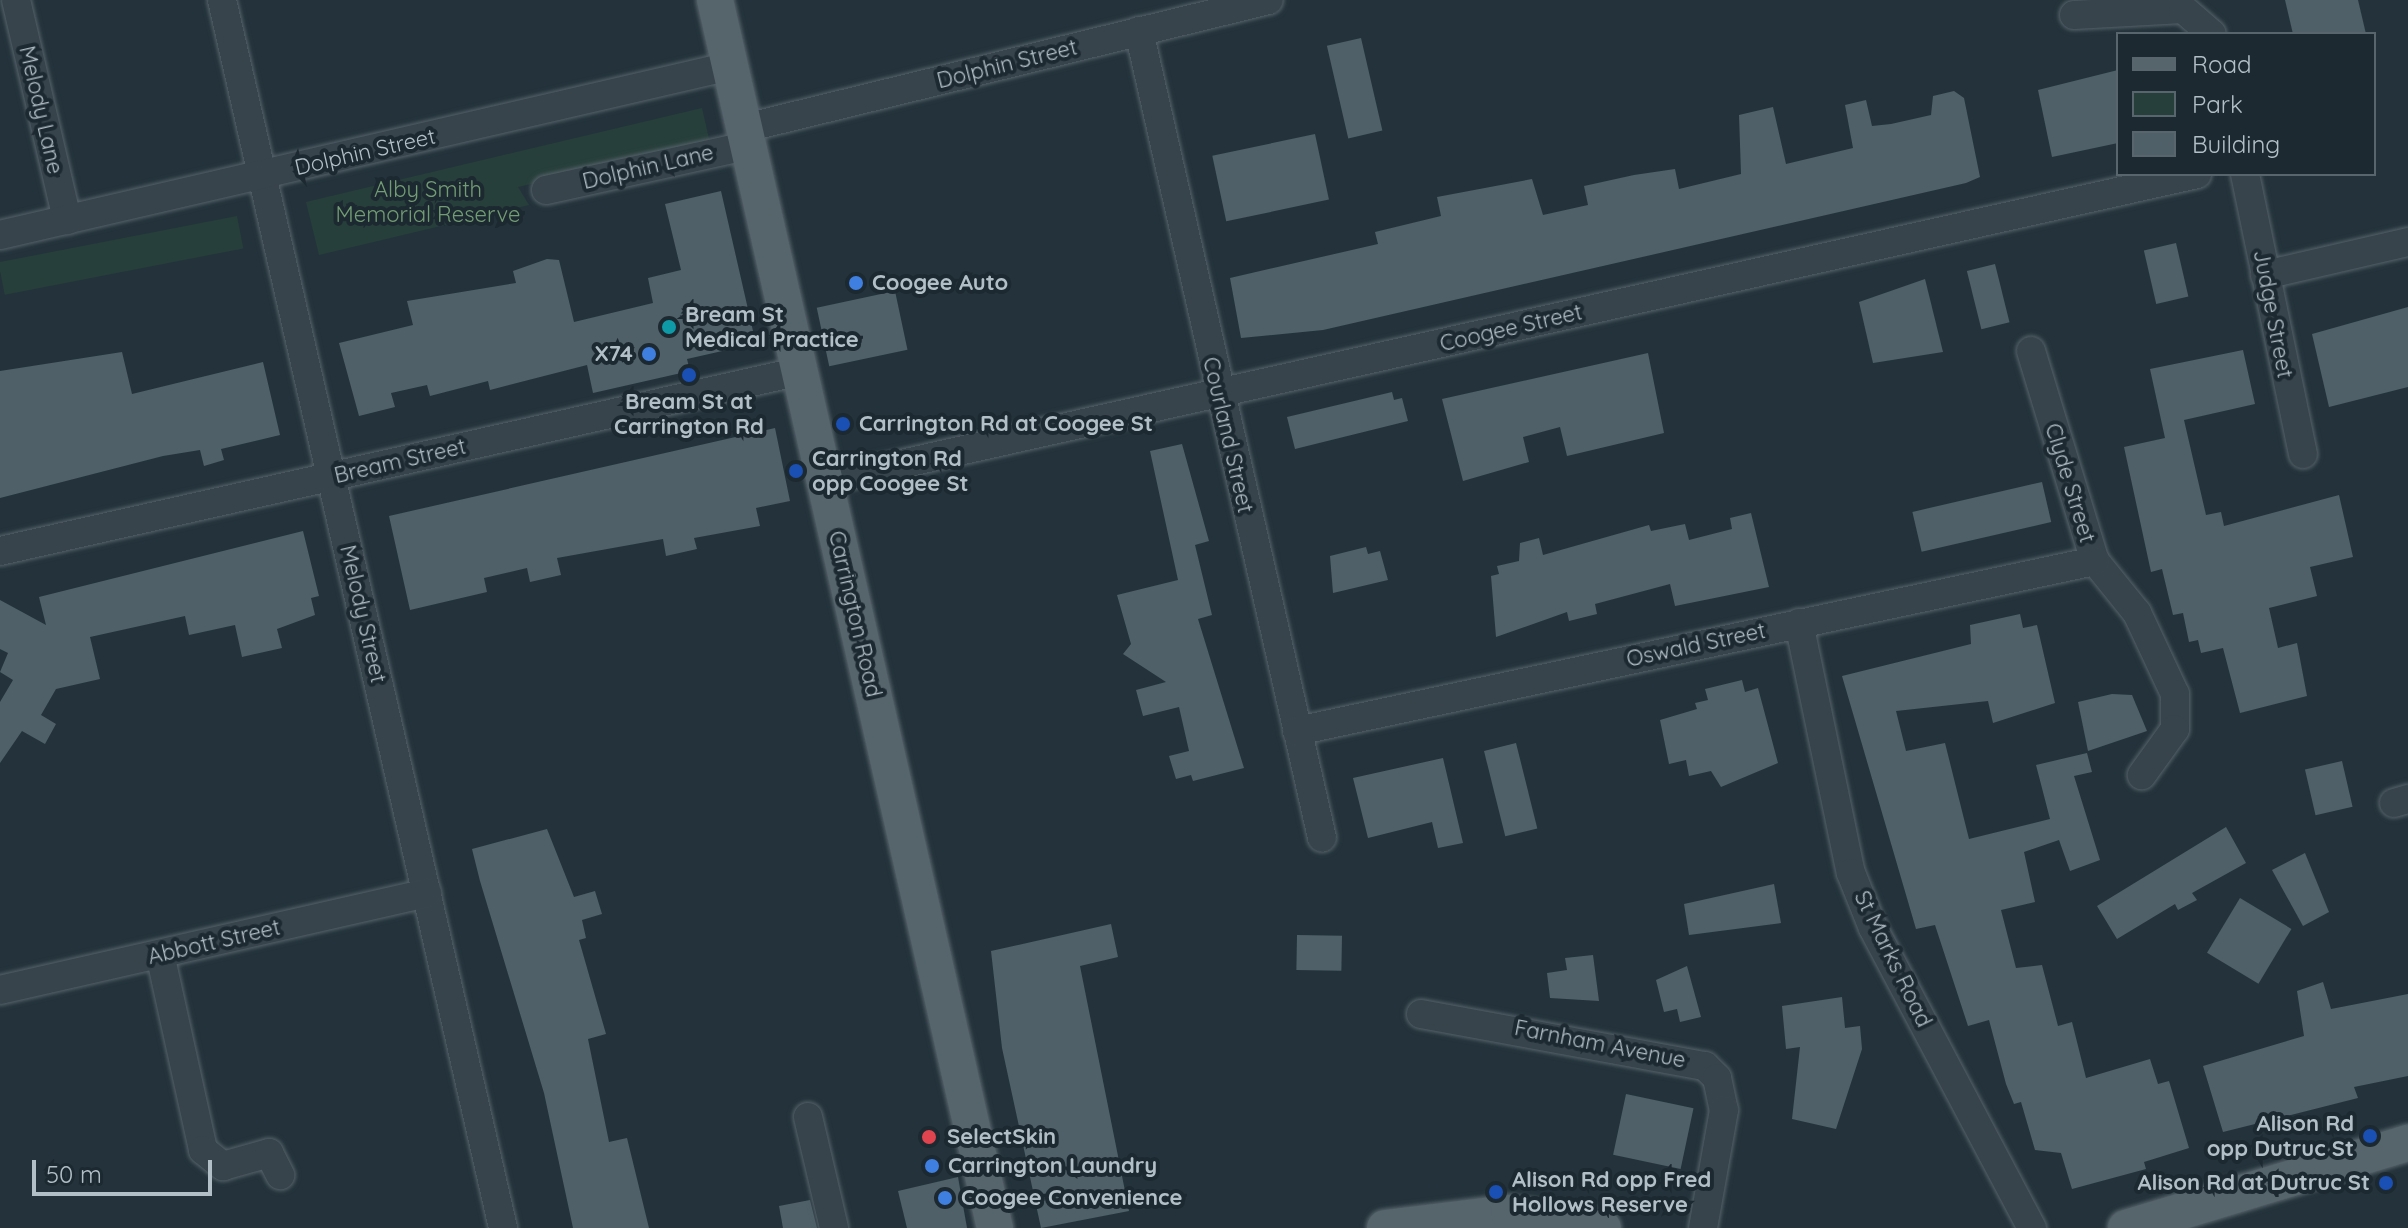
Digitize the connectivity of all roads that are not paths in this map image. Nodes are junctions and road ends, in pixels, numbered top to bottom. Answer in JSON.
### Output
{"nodes":[{"id":1,"x":16,"y":0,"type":"edge"},
{"id":2,"x":222,"y":0,"type":"edge"},
{"id":3,"x":715,"y":0,"type":"edge"},
{"id":4,"x":1269,"y":0,"type":"edge"},
{"id":5,"x":2074,"y":15,"type":"dead end"},
{"id":6,"x":1139,"y":31,"type":"junction"},
{"id":7,"x":2210,"y":32,"type":"edge"},
{"id":8,"x":730,"y":66,"type":"junction"},
{"id":9,"x":747,"y":137,"type":"junction"},
{"id":10,"x":263,"y":176,"type":"junction"},
{"id":11,"x":2188,"y":176,"type":"edge"},
{"id":12,"x":2245,"y":176,"type":"edge"},
{"id":13,"x":546,"y":190,"type":"dead end"},
{"id":14,"x":67,"y":220,"type":"junction"},
{"id":15,"x":0,"y":235,"type":"edge"},
{"id":16,"x":2408,"y":242,"type":"edge"},
{"id":17,"x":2265,"y":275,"type":"junction"},
{"id":18,"x":2031,"y":351,"type":"dead end"},
{"id":19,"x":801,"y":371,"type":"junction"},
{"id":20,"x":1218,"y":393,"type":"junction"},
{"id":21,"x":2303,"y":454,"type":"dead end"},
{"id":22,"x":332,"y":476,"type":"junction"},
{"id":23,"x":825,"y":481,"type":"junction"},
{"id":24,"x":0,"y":551,"type":"edge"},
{"id":25,"x":2095,"y":561,"type":"junction"},
{"id":26,"x":1799,"y":623,"type":"junction"},
{"id":27,"x":1297,"y":731,"type":"junction"},
{"id":28,"x":2142,"y":775,"type":"dead end"},
{"id":29,"x":1322,"y":838,"type":"dead end"},
{"id":30,"x":427,"y":893,"type":"junction"},
{"id":31,"x":160,"y":954,"type":"junction"},
{"id":32,"x":0,"y":990,"type":"edge"},
{"id":33,"x":1421,"y":1014,"type":"dead end"},
{"id":34,"x":808,"y":1117,"type":"dead end"},
{"id":35,"x":2408,"y":1143,"type":"edge"},
{"id":36,"x":280,"y":1175,"type":"dead end"},
{"id":37,"x":503,"y":1228,"type":"edge"},
{"id":38,"x":834,"y":1228,"type":"edge"},
{"id":39,"x":995,"y":1228,"type":"edge"},
{"id":40,"x":1385,"y":1228,"type":"edge"},
{"id":41,"x":1603,"y":1228,"type":"edge"},
{"id":42,"x":1703,"y":1228,"type":"edge"},
{"id":43,"x":2032,"y":1228,"type":"edge"},
{"id":44,"x":2126,"y":1228,"type":"edge"}],
"edges":[{"from":1,"to":14,"type":"street","name":"Melody Lane"},
{"from":2,"to":10,"type":"street","name":"Melody Street"},
{"from":3,"to":8,"type":"main road","name":"Carrington Road"},
{"from":4,"to":6,"type":"street","name":"Dolphin Street"},
{"from":5,"to":7,"type":"street"},
{"from":6,"to":9,"type":"street","name":"Dolphin Street"},
{"from":6,"to":20,"type":"street","name":"Courland Street"},
{"from":8,"to":9,"type":"main road","name":"Carrington Road"},
{"from":8,"to":10,"type":"street","name":"Dolphin Street"},
{"from":9,"to":13,"type":"street","name":"Dolphin Lane"},
{"from":9,"to":19,"type":"main road","name":"Carrington Road"},
{"from":10,"to":14,"type":"street","name":"Dolphin Street"},
{"from":10,"to":22,"type":"street","name":"Melody Street"},
{"from":11,"to":20,"type":"street","name":"Coogee Street"},
{"from":12,"to":17,"type":"street","name":"Judge Street"},
{"from":14,"to":15,"type":"street","name":"Dolphin Street"},
{"from":16,"to":17,"type":"street"},
{"from":17,"to":21,"type":"street","name":"Judge Street"},
{"from":18,"to":25,"type":"street","name":"Clyde Street"},
{"from":19,"to":22,"type":"street","name":"Bream Street"},
{"from":19,"to":23,"type":"main road","name":"Carrington Road"},
{"from":20,"to":23,"type":"street","name":"Coogee Street"},
{"from":20,"to":27,"type":"street","name":"Courland Street"},
{"from":22,"to":24,"type":"street","name":"Bream Street"},
{"from":22,"to":30,"type":"street","name":"Melody Street"},
{"from":23,"to":39,"type":"main road","name":"Carrington Road"},
{"from":25,"to":26,"type":"street","name":"Oswald Street"},
{"from":25,"to":28,"type":"street","name":"Clyde Street"},
{"from":26,"to":27,"type":"street","name":"Oswald Street"},
{"from":26,"to":43,"type":"street","name":"St Marks Road"},
{"from":27,"to":29,"type":"street","name":"Courland Street"},
{"from":30,"to":31,"type":"street","name":"Abbott Street"},
{"from":30,"to":37,"type":"street","name":"Melody Street"},
{"from":31,"to":32,"type":"street","name":"Abbott Street"},
{"from":31,"to":36,"type":"street"},
{"from":33,"to":42,"type":"street","name":"Farnham Avenue"},
{"from":34,"to":38,"type":"street"},
{"from":35,"to":44,"type":"main road"},
{"from":40,"to":41,"type":"main road"}]}
